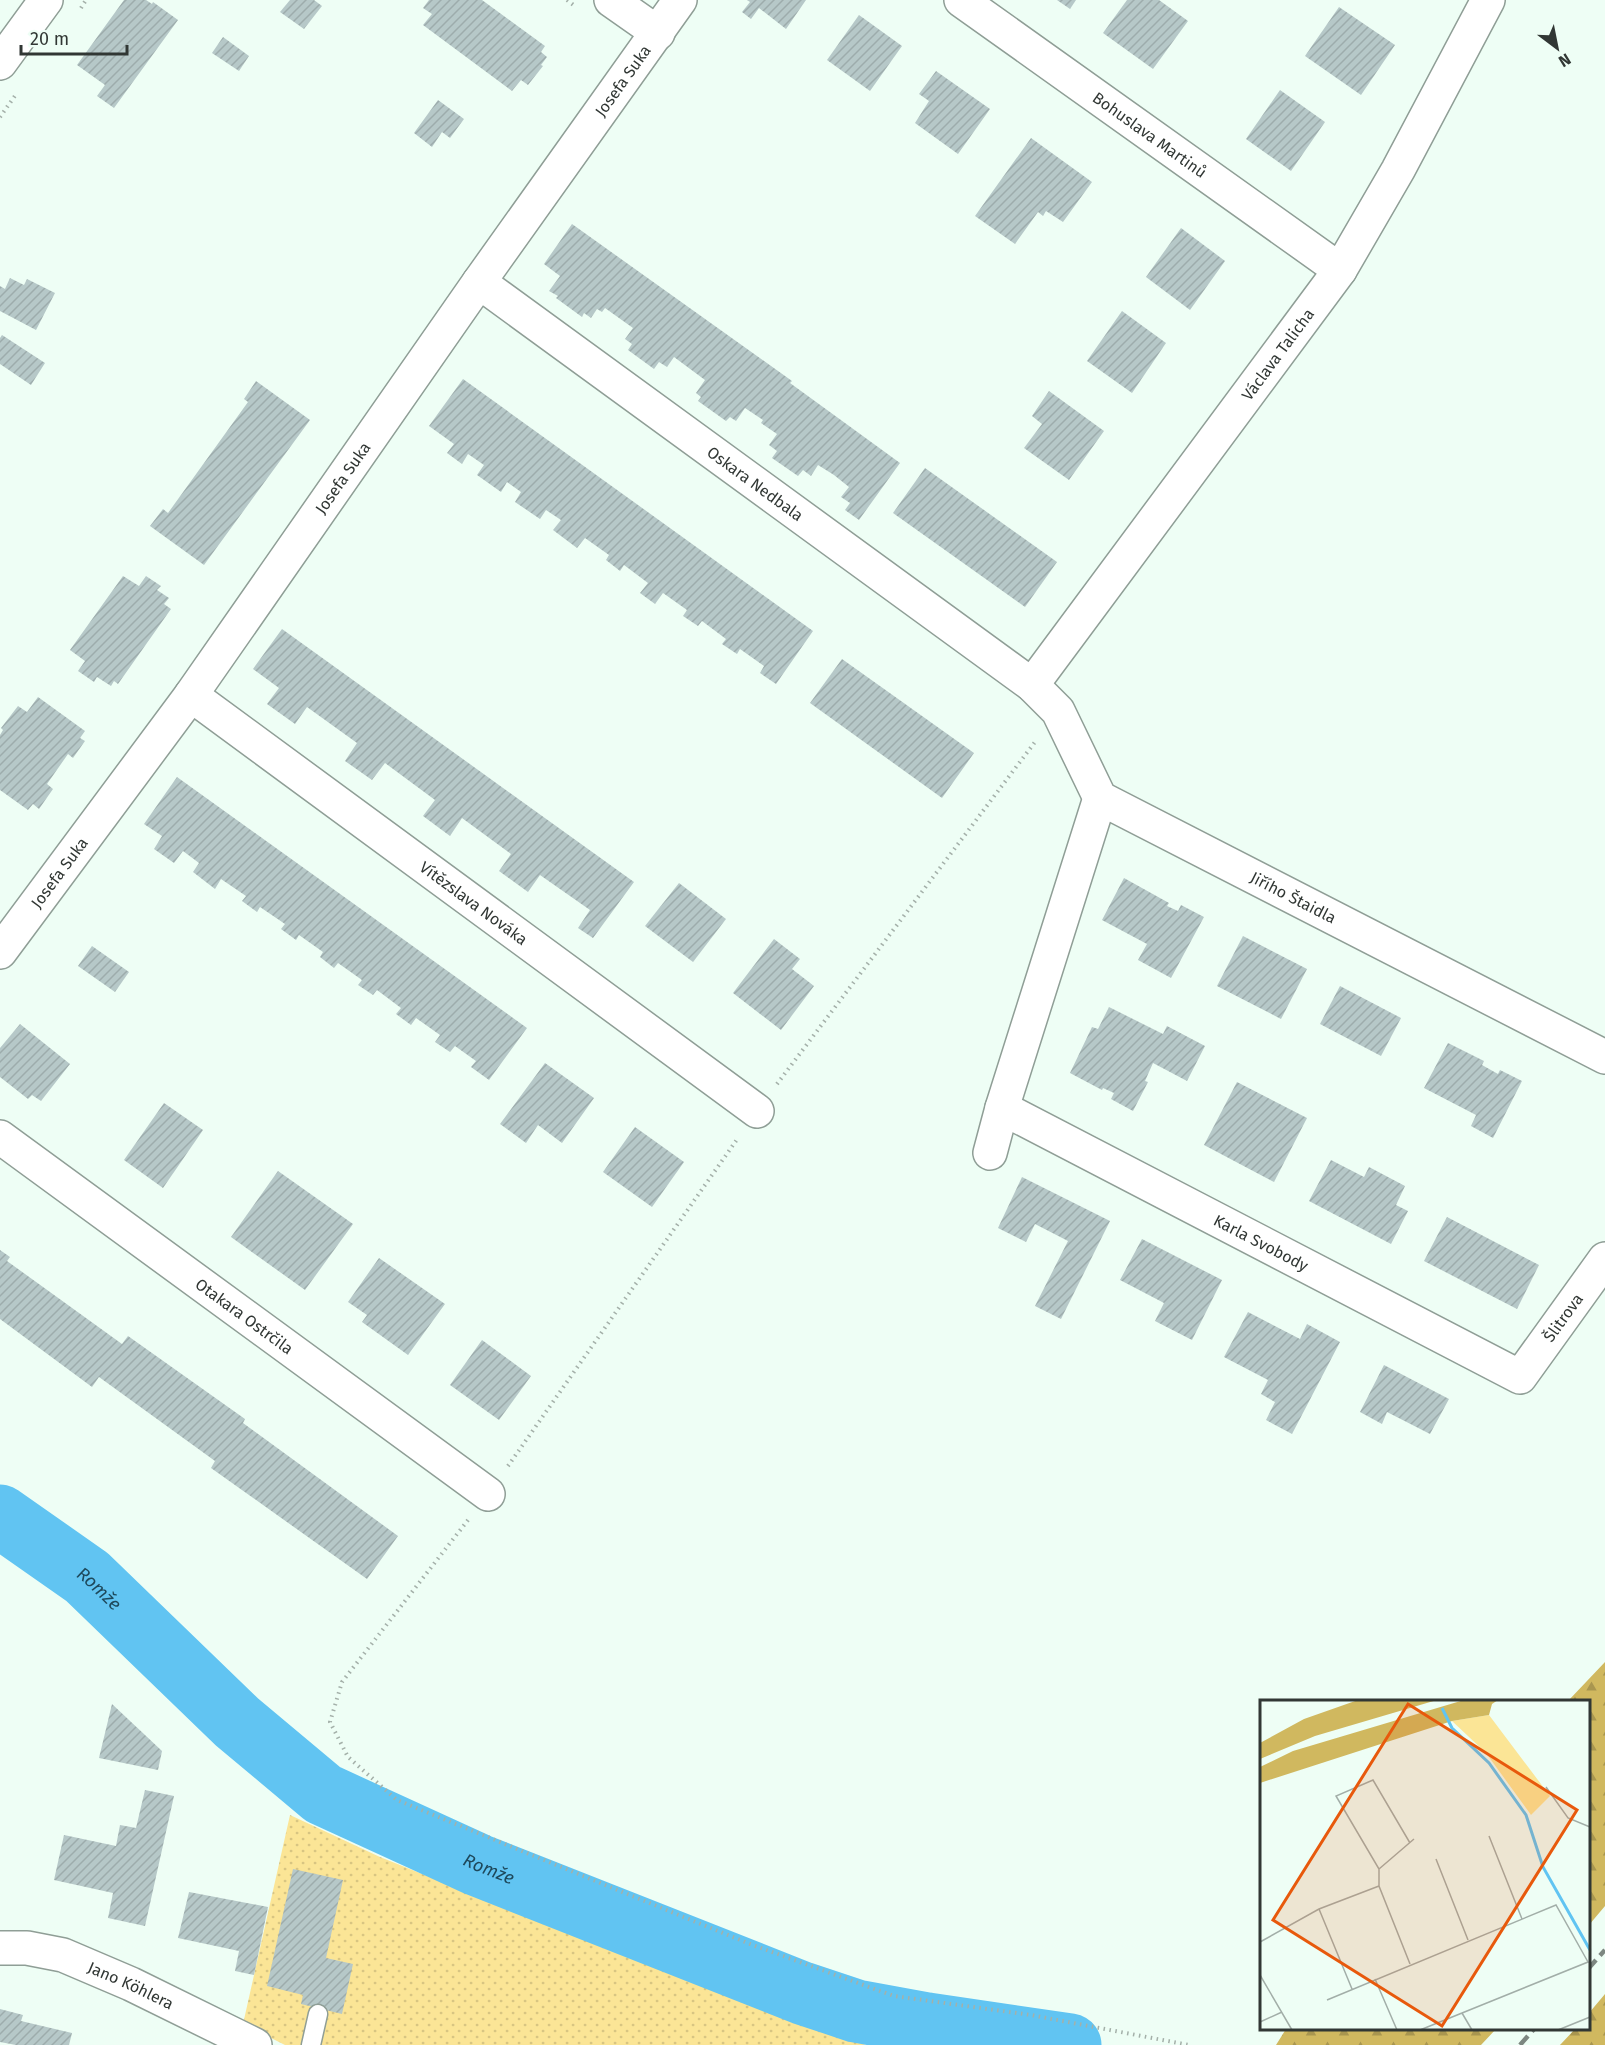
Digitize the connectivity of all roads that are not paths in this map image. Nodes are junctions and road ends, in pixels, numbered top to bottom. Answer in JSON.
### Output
{"nodes":[{"id":1,"x":46,"y":0,"type":"edge"},
{"id":2,"x":611,"y":0,"type":"edge"},
{"id":3,"x":680,"y":0,"type":"edge"},
{"id":4,"x":962,"y":0,"type":"edge"},
{"id":5,"x":1488,"y":0,"type":"edge"},
{"id":6,"x":658,"y":33,"type":"junction"},
{"id":7,"x":0,"y":63,"type":"edge"},
{"id":8,"x":1340,"y":270,"type":"junction"},
{"id":9,"x":479,"y":282,"type":"junction"},
{"id":10,"x":1032,"y":685,"type":"junction"},
{"id":11,"x":191,"y":695,"type":"junction"},
{"id":12,"x":1100,"y":798,"type":"junction"},
{"id":13,"x":0,"y":952,"type":"edge"},
{"id":14,"x":1605,"y":1057,"type":"edge"},
{"id":15,"x":1002,"y":1108,"type":"junction"},
{"id":16,"x":757,"y":1111,"type":"road end"},
{"id":17,"x":0,"y":1137,"type":"edge"},
{"id":18,"x":990,"y":1153,"type":"dead end"},
{"id":19,"x":1605,"y":1259,"type":"edge"},
{"id":20,"x":1521,"y":1377,"type":"joint"},
{"id":21,"x":488,"y":1494,"type":"road end"},
{"id":22,"x":0,"y":1948,"type":"edge"},
{"id":23,"x":318,"y":2014,"type":"dead end"},
{"id":24,"x":255,"y":2045,"type":"edge"},
{"id":25,"x":311,"y":2045,"type":"edge"}],
"edges":[{"from":1,"to":7,"type":"street"},
{"from":2,"to":6,"type":"street"},
{"from":3,"to":6,"type":"street","name":"Josefa Suka"},
{"from":4,"to":8,"type":"street","name":"Bohuslava Martinů"},
{"from":5,"to":8,"type":"street","name":"Václava Talicha"},
{"from":6,"to":9,"type":"street","name":"Josefa Suka"},
{"from":8,"to":10,"type":"street","name":"Václava Talicha"},
{"from":9,"to":10,"type":"street","name":"Oskara Nedbala"},
{"from":9,"to":11,"type":"street","name":"Josefa Suka"},
{"from":10,"to":12,"type":"street"},
{"from":11,"to":13,"type":"street","name":"Josefa Suka"},
{"from":11,"to":16,"type":"street","name":"Vítězslava Nováka"},
{"from":12,"to":14,"type":"street","name":"Jiřího Štaidla"},
{"from":12,"to":15,"type":"street"},
{"from":15,"to":18,"type":"street"},
{"from":15,"to":20,"type":"street","name":"Karla Svobody"},
{"from":17,"to":21,"type":"street","name":"Otakara Ostrčila"},
{"from":19,"to":20,"type":"street","name":"Šlitrova"},
{"from":22,"to":24,"type":"street","name":"Jano Köhlera"},
{"from":23,"to":25,"type":"lane"}]}
